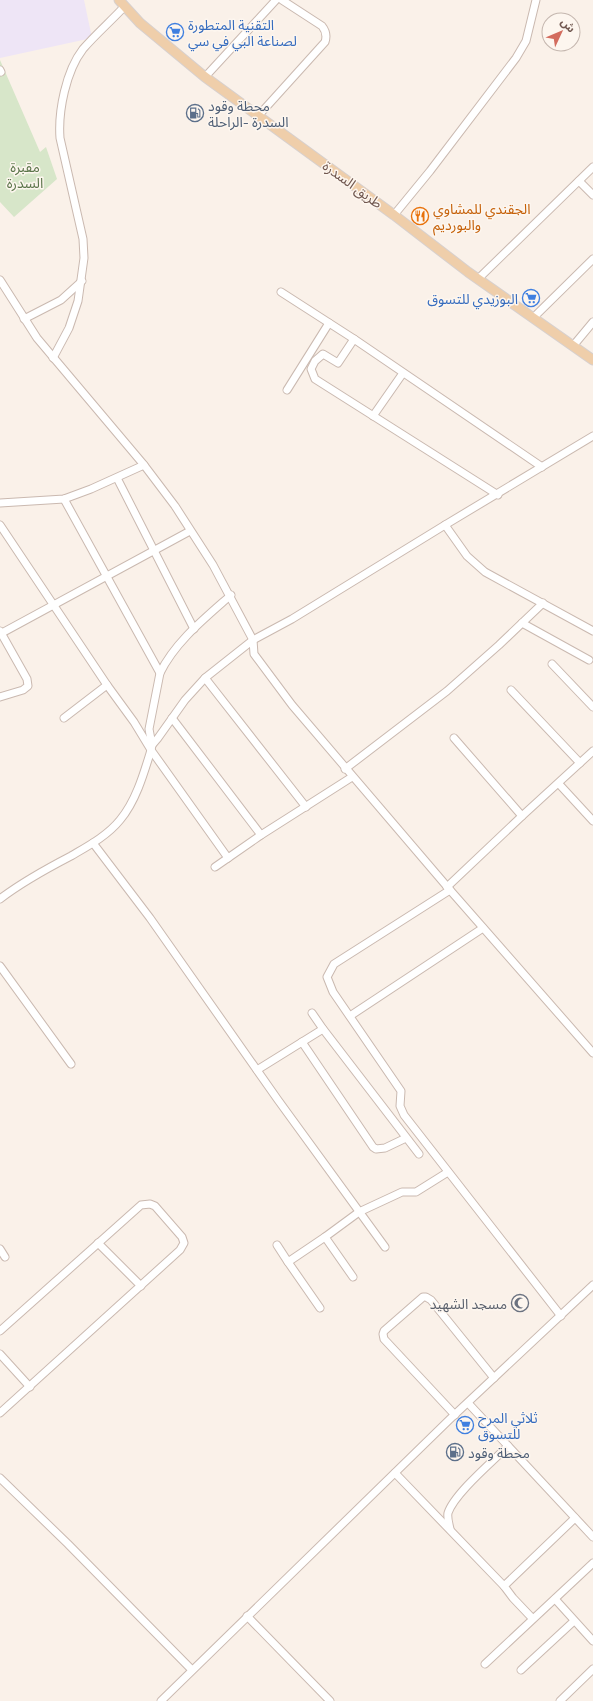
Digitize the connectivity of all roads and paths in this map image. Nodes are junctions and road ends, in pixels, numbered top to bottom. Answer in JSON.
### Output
{"nodes":[{"id":1,"x":276,"y":0,"type":"edge"},
{"id":2,"x":282,"y":0,"type":"edge"},
{"id":3,"x":536,"y":0,"type":"edge"},
{"id":4,"x":122,"y":3,"type":"edge"},
{"id":5,"x":205,"y":78,"type":"junction"},
{"id":6,"x":259,"y":115,"type":"junction"},
{"id":7,"x":593,"y":167,"type":"edge"},
{"id":8,"x":579,"y":181,"type":"junction"},
{"id":9,"x":593,"y":195,"type":"edge"},
{"id":10,"x":394,"y":214,"type":"junction"},
{"id":11,"x":593,"y":259,"type":"edge"},
{"id":12,"x":478,"y":279,"type":"junction"},
{"id":13,"x":0,"y":280,"type":"edge"},
{"id":14,"x":82,"y":280,"type":"junction"},
{"id":15,"x":281,"y":292,"type":"dead end"},
{"id":16,"x":533,"y":318,"type":"junction"},
{"id":17,"x":24,"y":319,"type":"junction"},
{"id":18,"x":593,"y":322,"type":"edge"},
{"id":19,"x":329,"y":324,"type":"junction"},
{"id":20,"x":354,"y":339,"type":"junction"},
{"id":21,"x":573,"y":346,"type":"junction"},
{"id":22,"x":54,"y":358,"type":"junction"},
{"id":23,"x":593,"y":360,"type":"edge"},
{"id":24,"x":403,"y":373,"type":"junction"},
{"id":25,"x":287,"y":390,"type":"dead end"},
{"id":26,"x":373,"y":416,"type":"junction"},
{"id":27,"x":593,"y":436,"type":"edge"},
{"id":28,"x":144,"y":465,"type":"junction"},
{"id":29,"x":542,"y":467,"type":"junction"},
{"id":30,"x":117,"y":478,"type":"junction"},
{"id":31,"x":498,"y":495,"type":"junction"},
{"id":32,"x":64,"y":499,"type":"junction"},
{"id":33,"x":0,"y":503,"type":"edge"},
{"id":34,"x":0,"y":525,"type":"edge"},
{"id":35,"x":445,"y":525,"type":"junction"},
{"id":36,"x":190,"y":530,"type":"junction"},
{"id":37,"x":154,"y":550,"type":"junction"},
{"id":38,"x":106,"y":577,"type":"junction"},
{"id":39,"x":231,"y":595,"type":"junction"},
{"id":40,"x":54,"y":604,"type":"junction"},
{"id":41,"x":543,"y":604,"type":"junction"},
{"id":42,"x":522,"y":623,"type":"junction"},
{"id":43,"x":194,"y":629,"type":"junction"},
{"id":44,"x":593,"y":631,"type":"edge"},
{"id":45,"x":0,"y":633,"type":"edge"},
{"id":46,"x":253,"y":640,"type":"junction"},
{"id":47,"x":589,"y":660,"type":"dead end"},
{"id":48,"x":552,"y":664,"type":"dead end"},
{"id":49,"x":160,"y":673,"type":"junction"},
{"id":50,"x":205,"y":678,"type":"junction"},
{"id":51,"x":107,"y":685,"type":"junction"},
{"id":52,"x":510,"y":690,"type":"dead end"},
{"id":53,"x":0,"y":697,"type":"edge"},
{"id":54,"x":593,"y":707,"type":"edge"},
{"id":55,"x":64,"y":718,"type":"dead end"},
{"id":56,"x":172,"y":718,"type":"junction"},
{"id":57,"x":454,"y":738,"type":"dead end"},
{"id":58,"x":151,"y":747,"type":"junction"},
{"id":59,"x":593,"y":751,"type":"edge"},
{"id":60,"x":580,"y":763,"type":"junction"},
{"id":61,"x":345,"y":769,"type":"junction"},
{"id":62,"x":352,"y":777,"type":"junction"},
{"id":63,"x":559,"y":784,"type":"junction"},
{"id":64,"x":306,"y":807,"type":"junction"},
{"id":65,"x":522,"y":816,"type":"junction"},
{"id":66,"x":593,"y":820,"type":"edge"},
{"id":67,"x":261,"y":836,"type":"junction"},
{"id":68,"x":93,"y":842,"type":"junction"},
{"id":69,"x":228,"y":858,"type":"junction"},
{"id":70,"x":216,"y":868,"type":"dead end"},
{"id":71,"x":448,"y":889,"type":"junction"},
{"id":72,"x":0,"y":899,"type":"edge"},
{"id":73,"x":483,"y":928,"type":"junction"},
{"id":74,"x":0,"y":966,"type":"edge"},
{"id":75,"x":312,"y":1012,"type":"dead end"},
{"id":76,"x":350,"y":1016,"type":"junction"},
{"id":77,"x":323,"y":1029,"type":"junction"},
{"id":78,"x":302,"y":1042,"type":"junction"},
{"id":79,"x":593,"y":1053,"type":"edge"},
{"id":80,"x":71,"y":1064,"type":"dead end"},
{"id":81,"x":257,"y":1070,"type":"junction"},
{"id":82,"x":406,"y":1138,"type":"junction"},
{"id":83,"x":419,"y":1154,"type":"dead end"},
{"id":84,"x":448,"y":1172,"type":"junction"},
{"id":85,"x":359,"y":1212,"type":"junction"},
{"id":86,"x":325,"y":1237,"type":"junction"},
{"id":87,"x":98,"y":1243,"type":"junction"},
{"id":88,"x":277,"y":1246,"type":"dead end"},
{"id":89,"x":385,"y":1247,"type":"dead end"},
{"id":90,"x":0,"y":1249,"type":"edge"},
{"id":91,"x":5,"y":1257,"type":"dead end"},
{"id":92,"x":288,"y":1262,"type":"junction"},
{"id":93,"x":353,"y":1276,"type":"dead end"},
{"id":94,"x":593,"y":1285,"type":"edge"},
{"id":95,"x":141,"y":1286,"type":"junction"},
{"id":96,"x":320,"y":1308,"type":"dead end"},
{"id":97,"x":561,"y":1316,"type":"junction"},
{"id":98,"x":0,"y":1331,"type":"edge"},
{"id":99,"x":0,"y":1354,"type":"edge"},
{"id":100,"x":494,"y":1378,"type":"junction"},
{"id":101,"x":30,"y":1387,"type":"junction"},
{"id":102,"x":468,"y":1403,"type":"junction"},
{"id":103,"x":0,"y":1413,"type":"edge"},
{"id":104,"x":455,"y":1415,"type":"junction"},
{"id":105,"x":508,"y":1446,"type":"junction"},
{"id":106,"x":395,"y":1473,"type":"junction"},
{"id":107,"x":0,"y":1478,"type":"edge"},
{"id":108,"x":575,"y":1518,"type":"junction"},
{"id":109,"x":450,"y":1529,"type":"junction"},
{"id":110,"x":593,"y":1537,"type":"edge"},
{"id":111,"x":593,"y":1563,"type":"edge"},
{"id":112,"x":504,"y":1586,"type":"junction"},
{"id":113,"x":555,"y":1599,"type":"junction"},
{"id":114,"x":247,"y":1616,"type":"junction"},
{"id":115,"x":532,"y":1618,"type":"junction"},
{"id":116,"x":574,"y":1621,"type":"junction"},
{"id":117,"x":593,"y":1641,"type":"edge"},
{"id":118,"x":485,"y":1664,"type":"dead end"},
{"id":119,"x":593,"y":1669,"type":"edge"},
{"id":120,"x":192,"y":1670,"type":"junction"},
{"id":121,"x":521,"y":1670,"type":"dead end"},
{"id":122,"x":161,"y":1701,"type":"edge"},
{"id":123,"x":330,"y":1701,"type":"edge"},
{"id":124,"x":560,"y":1701,"type":"edge"}],
"edges":[{"from":1,"to":5,"type":"street"},
{"from":2,"to":6,"type":"street"},
{"from":3,"to":10,"type":"street"},
{"from":4,"to":5,"type":"main road","name":"طريق السدرة"},
{"from":4,"to":14,"type":"street"},
{"from":5,"to":6,"type":"main road","name":"طريق السدرة"},
{"from":6,"to":10,"type":"main road","name":"طريق السدرة"},
{"from":7,"to":8,"type":"street"},
{"from":8,"to":9,"type":"street"},
{"from":8,"to":12,"type":"street"},
{"from":10,"to":12,"type":"main road","name":"طريق السدرة"},
{"from":11,"to":16,"type":"street"},
{"from":12,"to":16,"type":"main road","name":"طريق السدرة"},
{"from":13,"to":17,"type":"street"},
{"from":14,"to":17,"type":"street"},
{"from":14,"to":22,"type":"street"},
{"from":15,"to":19,"type":"street"},
{"from":16,"to":21,"type":"main road","name":"طريق السدرة"},
{"from":17,"to":22,"type":"street"},
{"from":18,"to":21,"type":"street"},
{"from":19,"to":20,"type":"street"},
{"from":19,"to":25,"type":"street"},
{"from":20,"to":24,"type":"street"},
{"from":20,"to":26,"type":"street"},
{"from":21,"to":23,"type":"main road","name":"طريق السدرة"},
{"from":22,"to":28,"type":"street"},
{"from":24,"to":26,"type":"street"},
{"from":24,"to":29,"type":"street"},
{"from":26,"to":31,"type":"street"},
{"from":27,"to":29,"type":"street"},
{"from":28,"to":30,"type":"street"},
{"from":28,"to":36,"type":"street"},
{"from":29,"to":31,"type":"street"},
{"from":30,"to":32,"type":"street"},
{"from":30,"to":37,"type":"street"},
{"from":31,"to":35,"type":"street"},
{"from":32,"to":33,"type":"street"},
{"from":32,"to":38,"type":"street"},
{"from":34,"to":40,"type":"street"},
{"from":35,"to":41,"type":"street"},
{"from":35,"to":46,"type":"street"},
{"from":36,"to":37,"type":"street"},
{"from":36,"to":39,"type":"street"},
{"from":37,"to":38,"type":"street"},
{"from":37,"to":43,"type":"street"},
{"from":38,"to":40,"type":"street"},
{"from":38,"to":49,"type":"street"},
{"from":39,"to":43,"type":"street"},
{"from":39,"to":46,"type":"street"},
{"from":40,"to":45,"type":"street"},
{"from":40,"to":51,"type":"street"},
{"from":41,"to":42,"type":"street"},
{"from":41,"to":44,"type":"street"},
{"from":42,"to":47,"type":"street"},
{"from":42,"to":61,"type":"street"},
{"from":43,"to":49,"type":"street"},
{"from":45,"to":53,"type":"street"},
{"from":46,"to":50,"type":"street"},
{"from":46,"to":61,"type":"street"},
{"from":48,"to":54,"type":"street"},
{"from":49,"to":58,"type":"street"},
{"from":50,"to":56,"type":"street"},
{"from":50,"to":64,"type":"street"},
{"from":51,"to":55,"type":"street"},
{"from":51,"to":58,"type":"street"},
{"from":52,"to":60,"type":"street"},
{"from":56,"to":58,"type":"street"},
{"from":56,"to":67,"type":"street"},
{"from":57,"to":65,"type":"street"},
{"from":58,"to":68,"type":"street"},
{"from":58,"to":69,"type":"street"},
{"from":59,"to":60,"type":"street"},
{"from":60,"to":63,"type":"street"},
{"from":61,"to":62,"type":"street"},
{"from":62,"to":64,"type":"street"},
{"from":62,"to":71,"type":"street"},
{"from":63,"to":65,"type":"street"},
{"from":63,"to":66,"type":"street"},
{"from":64,"to":67,"type":"street"},
{"from":65,"to":71,"type":"street"},
{"from":67,"to":69,"type":"street"},
{"from":68,"to":72,"type":"street"},
{"from":68,"to":81,"type":"street"},
{"from":69,"to":70,"type":"street"},
{"from":71,"to":73,"type":"street"},
{"from":71,"to":76,"type":"street"},
{"from":73,"to":76,"type":"street"},
{"from":73,"to":79,"type":"street"},
{"from":74,"to":80,"type":"street"},
{"from":75,"to":77,"type":"street"},
{"from":76,"to":84,"type":"street"},
{"from":77,"to":78,"type":"street"},
{"from":77,"to":82,"type":"street"},
{"from":78,"to":81,"type":"street"},
{"from":78,"to":82,"type":"street"},
{"from":81,"to":85,"type":"street"},
{"from":82,"to":83,"type":"street"},
{"from":84,"to":85,"type":"street"},
{"from":84,"to":97,"type":"street"},
{"from":85,"to":86,"type":"street"},
{"from":85,"to":89,"type":"street"},
{"from":86,"to":92,"type":"street"},
{"from":86,"to":93,"type":"street"},
{"from":87,"to":95,"type":"street"},
{"from":87,"to":95,"type":"street"},
{"from":87,"to":98,"type":"street"},
{"from":88,"to":92,"type":"street"},
{"from":90,"to":91,"type":"street"},
{"from":92,"to":96,"type":"street"},
{"from":94,"to":97,"type":"street"},
{"from":95,"to":101,"type":"street"},
{"from":97,"to":100,"type":"street"},
{"from":99,"to":101,"type":"street"},
{"from":100,"to":102,"type":"street"},
{"from":100,"to":104,"type":"street"},
{"from":101,"to":103,"type":"street"},
{"from":102,"to":104,"type":"street"},
{"from":102,"to":105,"type":"street"},
{"from":104,"to":106,"type":"street"},
{"from":105,"to":108,"type":"street"},
{"from":105,"to":109,"type":"street"},
{"from":106,"to":109,"type":"street"},
{"from":106,"to":114,"type":"street"},
{"from":107,"to":120,"type":"street"},
{"from":108,"to":110,"type":"street"},
{"from":108,"to":112,"type":"street"},
{"from":109,"to":112,"type":"street"},
{"from":111,"to":113,"type":"street"},
{"from":112,"to":115,"type":"street"},
{"from":113,"to":115,"type":"street"},
{"from":113,"to":116,"type":"street"},
{"from":114,"to":120,"type":"street"},
{"from":114,"to":123,"type":"street"},
{"from":115,"to":118,"type":"street"},
{"from":116,"to":117,"type":"street"},
{"from":116,"to":121,"type":"street"},
{"from":119,"to":124,"type":"street"},
{"from":120,"to":122,"type":"street"}]}
